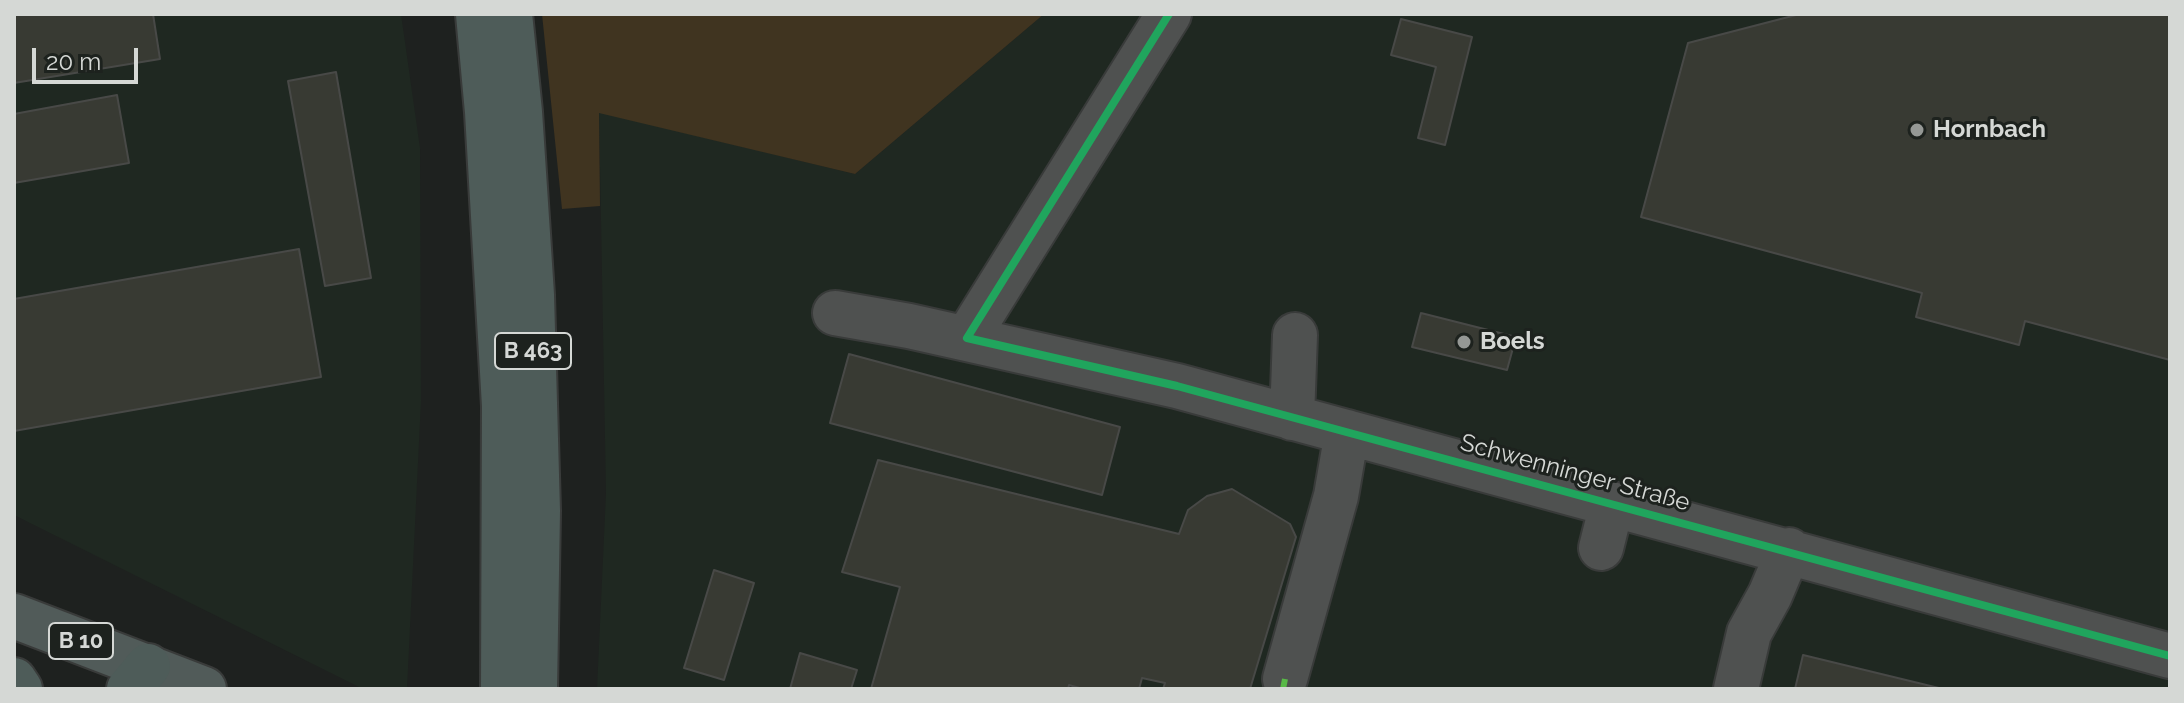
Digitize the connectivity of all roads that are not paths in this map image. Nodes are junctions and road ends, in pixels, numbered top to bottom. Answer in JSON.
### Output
{"nodes":[{"id":1,"x":478,"y":14,"type":"edge"},
{"id":2,"x":510,"y":14,"type":"edge"},
{"id":3,"x":1169,"y":14,"type":"edge"},
{"id":4,"x":835,"y":313,"type":"dead end"},
{"id":5,"x":1295,"y":335,"type":"dead end"},
{"id":6,"x":967,"y":338,"type":"junction"},
{"id":7,"x":1292,"y":418,"type":"junction"},
{"id":8,"x":1347,"y":432,"type":"junction"},
{"id":9,"x":1612,"y":504,"type":"junction"},
{"id":10,"x":1601,"y":548,"type":"dead end"},
{"id":11,"x":1789,"y":550,"type":"junction"},
{"id":12,"x":14,"y":616,"type":"edge"},
{"id":13,"x":2170,"y":656,"type":"edge"},
{"id":14,"x":1285,"y":679,"type":"dead end"},
{"id":15,"x":14,"y":680,"type":"edge"},
{"id":16,"x":142,"y":681,"type":"edge"},
{"id":17,"x":20,"y":689,"type":"edge"},
{"id":18,"x":204,"y":689,"type":"edge"},
{"id":19,"x":503,"y":689,"type":"edge"},
{"id":20,"x":535,"y":689,"type":"edge"},
{"id":21,"x":1736,"y":689,"type":"edge"}],
"edges":[{"from":1,"to":19,"type":"highway","number":"B 463"},
{"from":2,"to":20,"type":"highway","number":"B 463"},
{"from":3,"to":6,"type":"street"},
{"from":4,"to":6,"type":"street","name":"Schwenninger Straße"},
{"from":5,"to":7,"type":"street"},
{"from":6,"to":7,"type":"street","name":"Schwenninger Straße"},
{"from":7,"to":8,"type":"street","name":"Schwenninger Straße"},
{"from":8,"to":9,"type":"street","name":"Schwenninger Straße"},
{"from":8,"to":14,"type":"street"},
{"from":9,"to":10,"type":"street"},
{"from":9,"to":11,"type":"street","name":"Schwenninger Straße"},
{"from":11,"to":13,"type":"street","name":"Schwenninger Straße"},
{"from":11,"to":21,"type":"street"},
{"from":12,"to":16,"type":"main road","number":"B 10"},
{"from":15,"to":17,"type":"highway"},
{"from":16,"to":18,"type":"main road","number":"B 10"}]}
